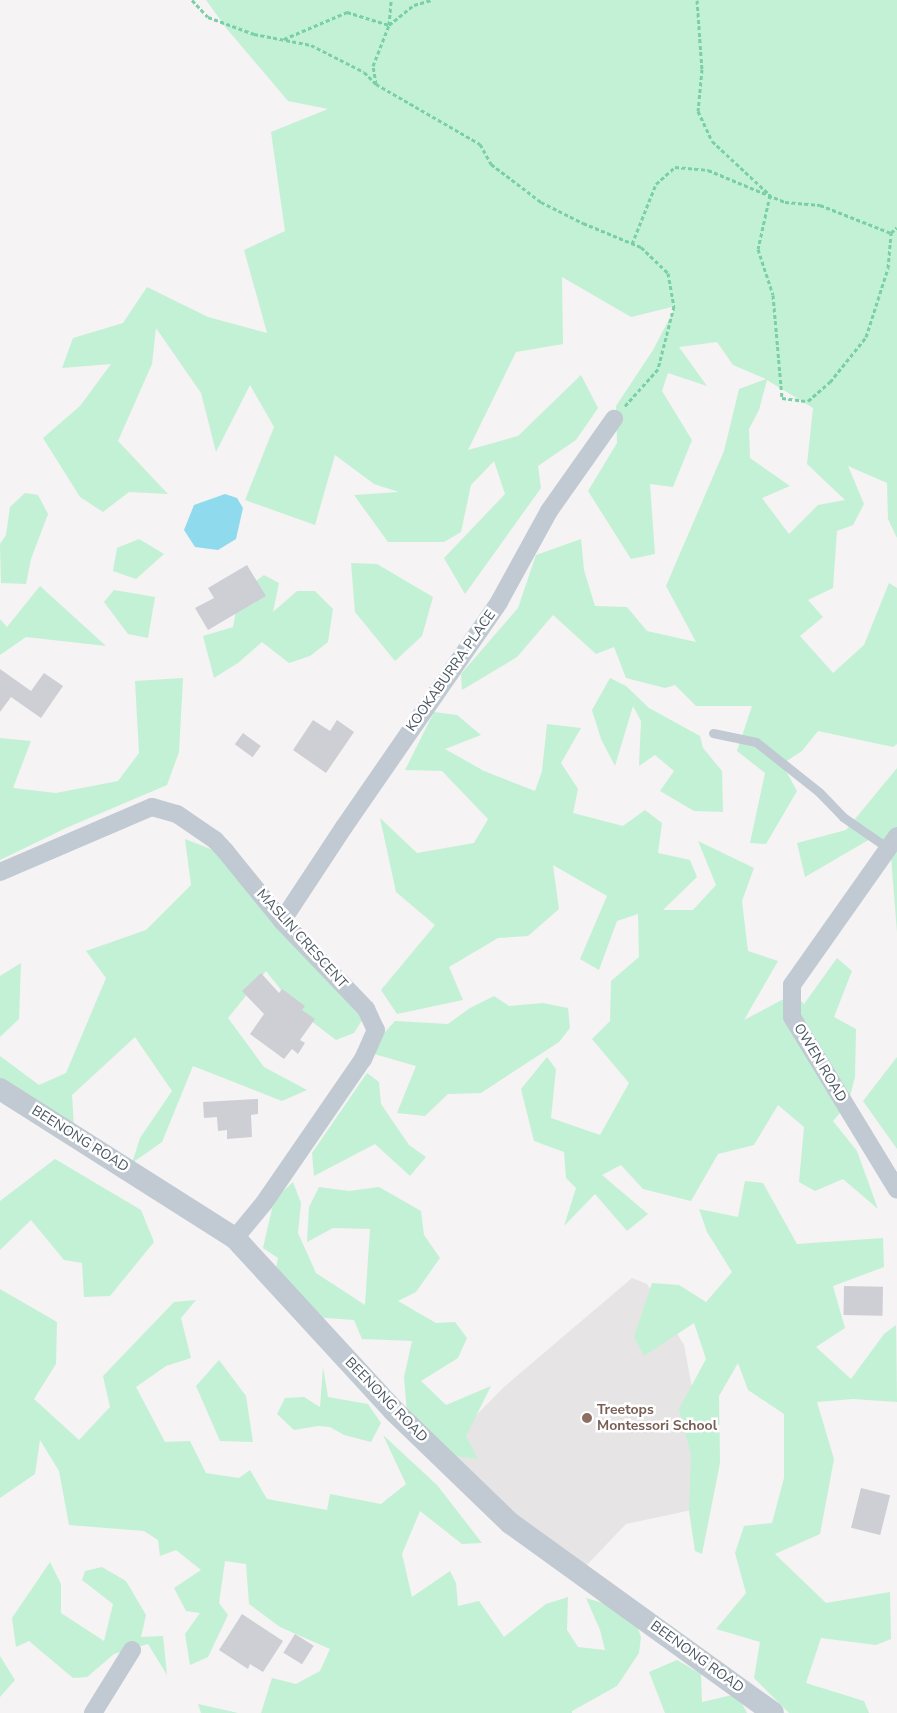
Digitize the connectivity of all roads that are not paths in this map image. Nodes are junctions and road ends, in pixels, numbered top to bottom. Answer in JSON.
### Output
{"nodes":[{"id":1,"x":614,"y":419,"type":"road end"},
{"id":2,"x":713,"y":733,"type":"dead end"},
{"id":3,"x":893,"y":842,"type":"edge"},
{"id":4,"x":0,"y":872,"type":"edge"},
{"id":5,"x":282,"y":921,"type":"junction"},
{"id":6,"x":0,"y":1089,"type":"edge"},
{"id":7,"x":897,"y":1190,"type":"edge"},
{"id":8,"x":235,"y":1238,"type":"junction"},
{"id":9,"x":132,"y":1650,"type":"dead end"},
{"id":10,"x":93,"y":1713,"type":"edge"},
{"id":11,"x":773,"y":1713,"type":"edge"}],
"edges":[{"from":1,"to":5,"type":"street","name":"KOOKABURRA PLACE"},
{"from":2,"to":3,"type":"lane"},
{"from":3,"to":7,"type":"street","name":"OWEN ROAD"},
{"from":4,"to":5,"type":"street","name":"MASLIN CRESCENT"},
{"from":5,"to":8,"type":"street","name":"MASLIN CRESCENT"},
{"from":6,"to":8,"type":"street","name":"BEENONG ROAD"},
{"from":8,"to":11,"type":"street","name":"BEENONG ROAD"},
{"from":9,"to":10,"type":"street"}]}
